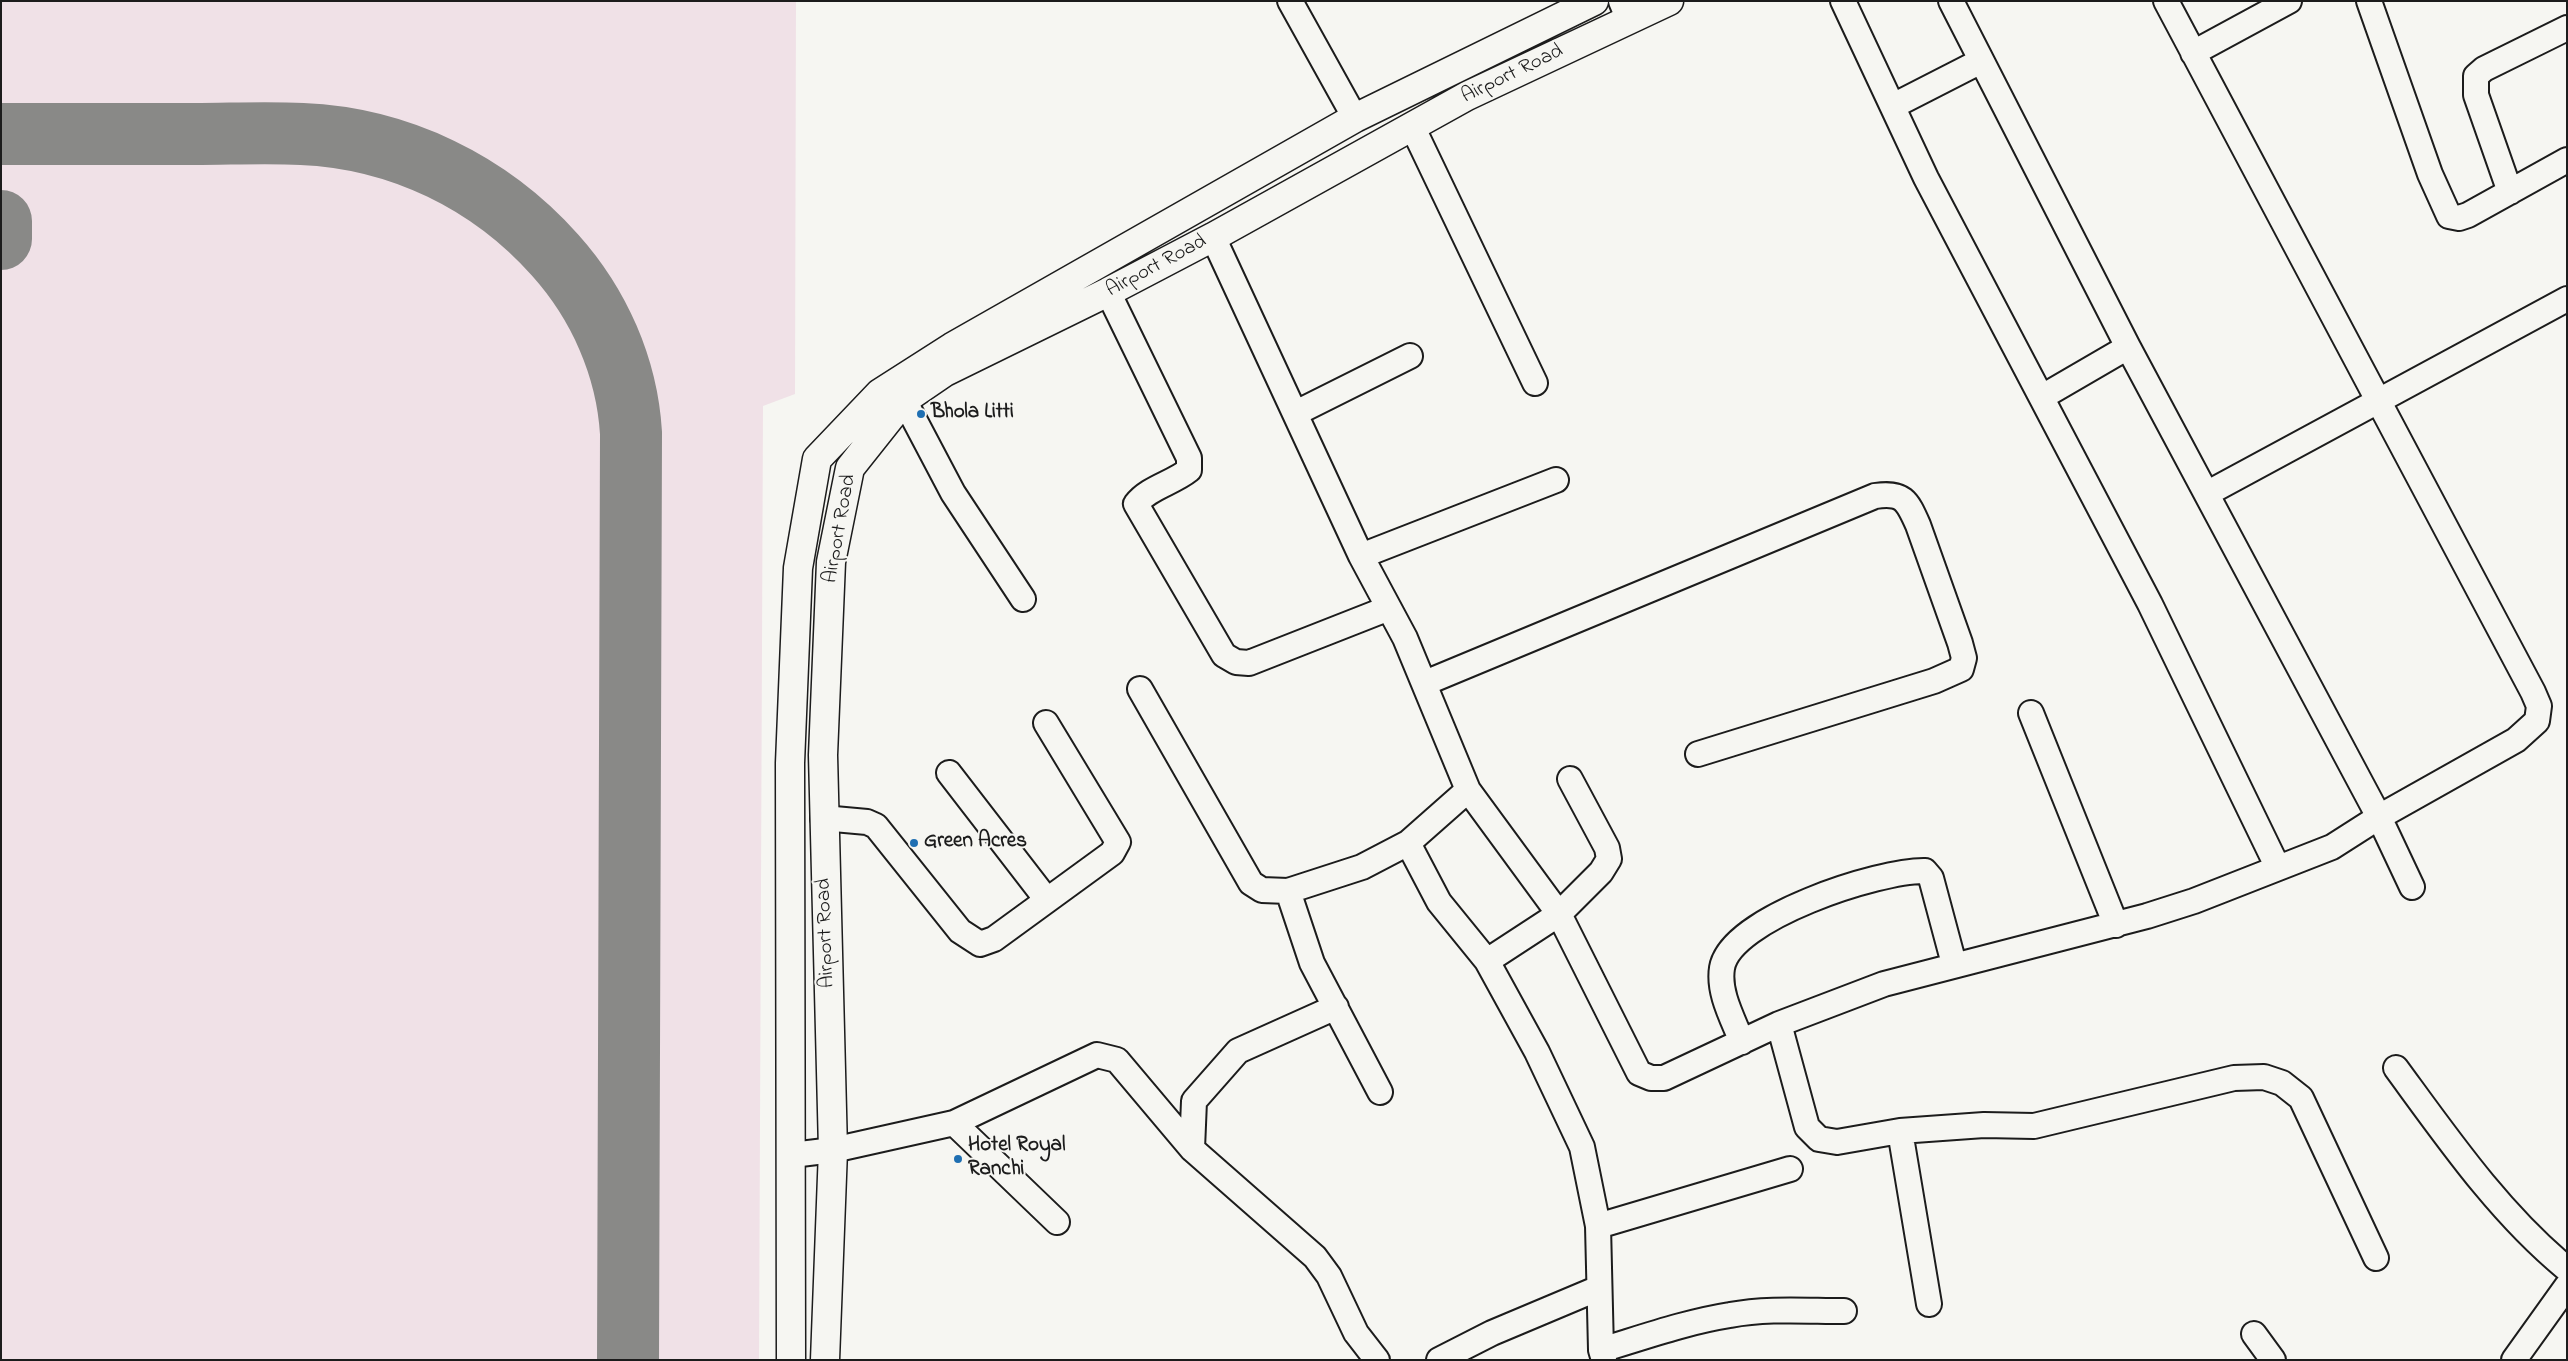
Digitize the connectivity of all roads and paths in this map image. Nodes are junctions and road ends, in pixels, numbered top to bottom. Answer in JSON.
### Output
{"nodes":[{"id":1,"x":1290,"y":1,"type":"edge"},
{"id":2,"x":1594,"y":1,"type":"edge"},
{"id":3,"x":1669,"y":1,"type":"edge"},
{"id":4,"x":1843,"y":1,"type":"edge"},
{"id":5,"x":1952,"y":1,"type":"edge"},
{"id":6,"x":2166,"y":1,"type":"edge"},
{"id":7,"x":2289,"y":1,"type":"edge"},
{"id":8,"x":2369,"y":1,"type":"edge"},
{"id":9,"x":1625,"y":11,"type":"edge"},
{"id":10,"x":2567,"y":28,"type":"edge"},
{"id":11,"x":2193,"y":53,"type":"junction"},
{"id":12,"x":1981,"y":62,"type":"junction"},
{"id":13,"x":1893,"y":106,"type":"junction"},
{"id":14,"x":1355,"y":118,"type":"junction"},
{"id":15,"x":1412,"y":126,"type":"junction"},
{"id":16,"x":2567,"y":160,"type":"edge"},
{"id":17,"x":2510,"y":192,"type":"junction"},
{"id":18,"x":1213,"y":237,"type":"junction"},
{"id":19,"x":1108,"y":292,"type":"junction"},
{"id":20,"x":2567,"y":299,"type":"edge"},
{"id":21,"x":2128,"y":347,"type":"junction"},
{"id":22,"x":1410,"y":356,"type":"dead end"},
{"id":23,"x":1535,"y":382,"type":"dead end"},
{"id":24,"x":2042,"y":398,"type":"junction"},
{"id":25,"x":904,"y":400,"type":"junction"},
{"id":26,"x":2377,"y":400,"type":"junction"},
{"id":27,"x":1296,"y":413,"type":"junction"},
{"id":28,"x":1556,"y":480,"type":"dead end"},
{"id":29,"x":2208,"y":493,"type":"junction"},
{"id":30,"x":1360,"y":556,"type":"junction"},
{"id":31,"x":1023,"y":599,"type":"dead end"},
{"id":32,"x":1389,"y":608,"type":"junction"},
{"id":33,"x":1425,"y":684,"type":"junction"},
{"id":34,"x":1140,"y":690,"type":"dead end"},
{"id":35,"x":2031,"y":713,"type":"dead end"},
{"id":36,"x":1046,"y":723,"type":"dead end"},
{"id":37,"x":1698,"y":754,"type":"dead end"},
{"id":38,"x":949,"y":773,"type":"dead end"},
{"id":39,"x":1570,"y":779,"type":"dead end"},
{"id":40,"x":1468,"y":790,"type":"junction"},
{"id":41,"x":2379,"y":817,"type":"junction"},
{"id":42,"x":823,"y":818,"type":"junction"},
{"id":43,"x":1408,"y":843,"type":"junction"},
{"id":44,"x":2278,"y":868,"type":"junction"},
{"id":45,"x":2412,"y":886,"type":"dead end"},
{"id":46,"x":1288,"y":891,"type":"junction"},
{"id":47,"x":1048,"y":900,"type":"junction"},
{"id":48,"x":1559,"y":914,"type":"junction"},
{"id":49,"x":2116,"y":925,"type":"junction"},
{"id":50,"x":1487,"y":961,"type":"junction"},
{"id":51,"x":1954,"y":964,"type":"junction"},
{"id":52,"x":1336,"y":1007,"type":"junction"},
{"id":53,"x":1779,"y":1024,"type":"junction"},
{"id":54,"x":1742,"y":1042,"type":"junction"},
{"id":55,"x":2396,"y":1068,"type":"dead end"},
{"id":56,"x":1380,"y":1092,"type":"dead end"},
{"id":57,"x":954,"y":1122,"type":"junction"},
{"id":58,"x":1900,"y":1131,"type":"junction"},
{"id":59,"x":1192,"y":1149,"type":"junction"},
{"id":60,"x":833,"y":1150,"type":"junction"},
{"id":61,"x":792,"y":1155,"type":"junction"},
{"id":62,"x":1790,"y":1169,"type":"dead end"},
{"id":63,"x":1056,"y":1222,"type":"dead end"},
{"id":64,"x":1598,"y":1226,"type":"junction"},
{"id":65,"x":2376,"y":1258,"type":"dead end"},
{"id":66,"x":2567,"y":1269,"type":"edge"},
{"id":67,"x":2567,"y":1286,"type":"edge"},
{"id":68,"x":1599,"y":1288,"type":"junction"},
{"id":69,"x":1929,"y":1304,"type":"dead end"},
{"id":70,"x":1844,"y":1311,"type":"dead end"},
{"id":71,"x":2254,"y":1334,"type":"dead end"},
{"id":72,"x":1603,"y":1355,"type":"edge"},
{"id":73,"x":791,"y":1360,"type":"edge"},
{"id":74,"x":825,"y":1360,"type":"edge"},
{"id":75,"x":1377,"y":1360,"type":"edge"},
{"id":76,"x":1439,"y":1360,"type":"edge"},
{"id":77,"x":2273,"y":1360,"type":"edge"},
{"id":78,"x":2514,"y":1360,"type":"edge"}],
"edges":[{"from":1,"to":14,"type":"street"},
{"from":2,"to":14,"type":"street","name":"Airport Road"},
{"from":3,"to":9,"type":"street","name":"Airport Road"},
{"from":4,"to":13,"type":"street"},
{"from":5,"to":12,"type":"street"},
{"from":6,"to":11,"type":"street"},
{"from":7,"to":11,"type":"street"},
{"from":8,"to":17,"type":"street"},
{"from":9,"to":15,"type":"street","name":"Airport Road"},
{"from":10,"to":17,"type":"street"},
{"from":11,"to":26,"type":"street"},
{"from":12,"to":13,"type":"street"},
{"from":12,"to":21,"type":"street"},
{"from":13,"to":24,"type":"street"},
{"from":14,"to":61,"type":"street","name":"Airport Road"},
{"from":15,"to":18,"type":"street","name":"Airport Road"},
{"from":15,"to":23,"type":"street"},
{"from":16,"to":17,"type":"street"},
{"from":18,"to":19,"type":"street","name":"Airport Road"},
{"from":18,"to":27,"type":"street"},
{"from":19,"to":25,"type":"street","name":"Airport Road"},
{"from":19,"to":32,"type":"street"},
{"from":20,"to":26,"type":"street"},
{"from":21,"to":24,"type":"street"},
{"from":21,"to":29,"type":"street"},
{"from":22,"to":27,"type":"street"},
{"from":24,"to":44,"type":"street"},
{"from":25,"to":31,"type":"street"},
{"from":25,"to":42,"type":"street","name":"Airport Road"},
{"from":26,"to":29,"type":"street"},
{"from":26,"to":41,"type":"street"},
{"from":27,"to":30,"type":"street"},
{"from":28,"to":30,"type":"street"},
{"from":29,"to":41,"type":"street"},
{"from":30,"to":32,"type":"street"},
{"from":32,"to":33,"type":"street"},
{"from":33,"to":37,"type":"street"},
{"from":33,"to":40,"type":"street"},
{"from":34,"to":46,"type":"street"},
{"from":35,"to":49,"type":"street"},
{"from":36,"to":47,"type":"street"},
{"from":38,"to":47,"type":"street"},
{"from":39,"to":48,"type":"street"},
{"from":40,"to":43,"type":"street"},
{"from":40,"to":48,"type":"street"},
{"from":41,"to":44,"type":"street"},
{"from":41,"to":45,"type":"street"},
{"from":42,"to":47,"type":"street"},
{"from":42,"to":60,"type":"street","name":"Airport Road"},
{"from":43,"to":46,"type":"street"},
{"from":43,"to":50,"type":"street"},
{"from":44,"to":49,"type":"street"},
{"from":46,"to":52,"type":"street"},
{"from":48,"to":50,"type":"street"},
{"from":48,"to":54,"type":"street"},
{"from":49,"to":51,"type":"street"},
{"from":50,"to":64,"type":"street"},
{"from":51,"to":53,"type":"street"},
{"from":51,"to":54,"type":"street"},
{"from":52,"to":56,"type":"street"},
{"from":52,"to":59,"type":"street"},
{"from":53,"to":54,"type":"street"},
{"from":53,"to":58,"type":"street"},
{"from":55,"to":66,"type":"street"},
{"from":57,"to":59,"type":"street"},
{"from":57,"to":60,"type":"street"},
{"from":57,"to":63,"type":"street"},
{"from":58,"to":65,"type":"street"},
{"from":58,"to":69,"type":"street"},
{"from":59,"to":75,"type":"street"},
{"from":60,"to":61,"type":"street"},
{"from":60,"to":74,"type":"street","name":"Airport Road"},
{"from":61,"to":73,"type":"street","name":"Airport Road"},
{"from":62,"to":64,"type":"street"},
{"from":64,"to":68,"type":"street"},
{"from":67,"to":78,"type":"street"},
{"from":68,"to":72,"type":"street"},
{"from":68,"to":76,"type":"street"},
{"from":70,"to":72,"type":"street"},
{"from":71,"to":77,"type":"street"}]}
